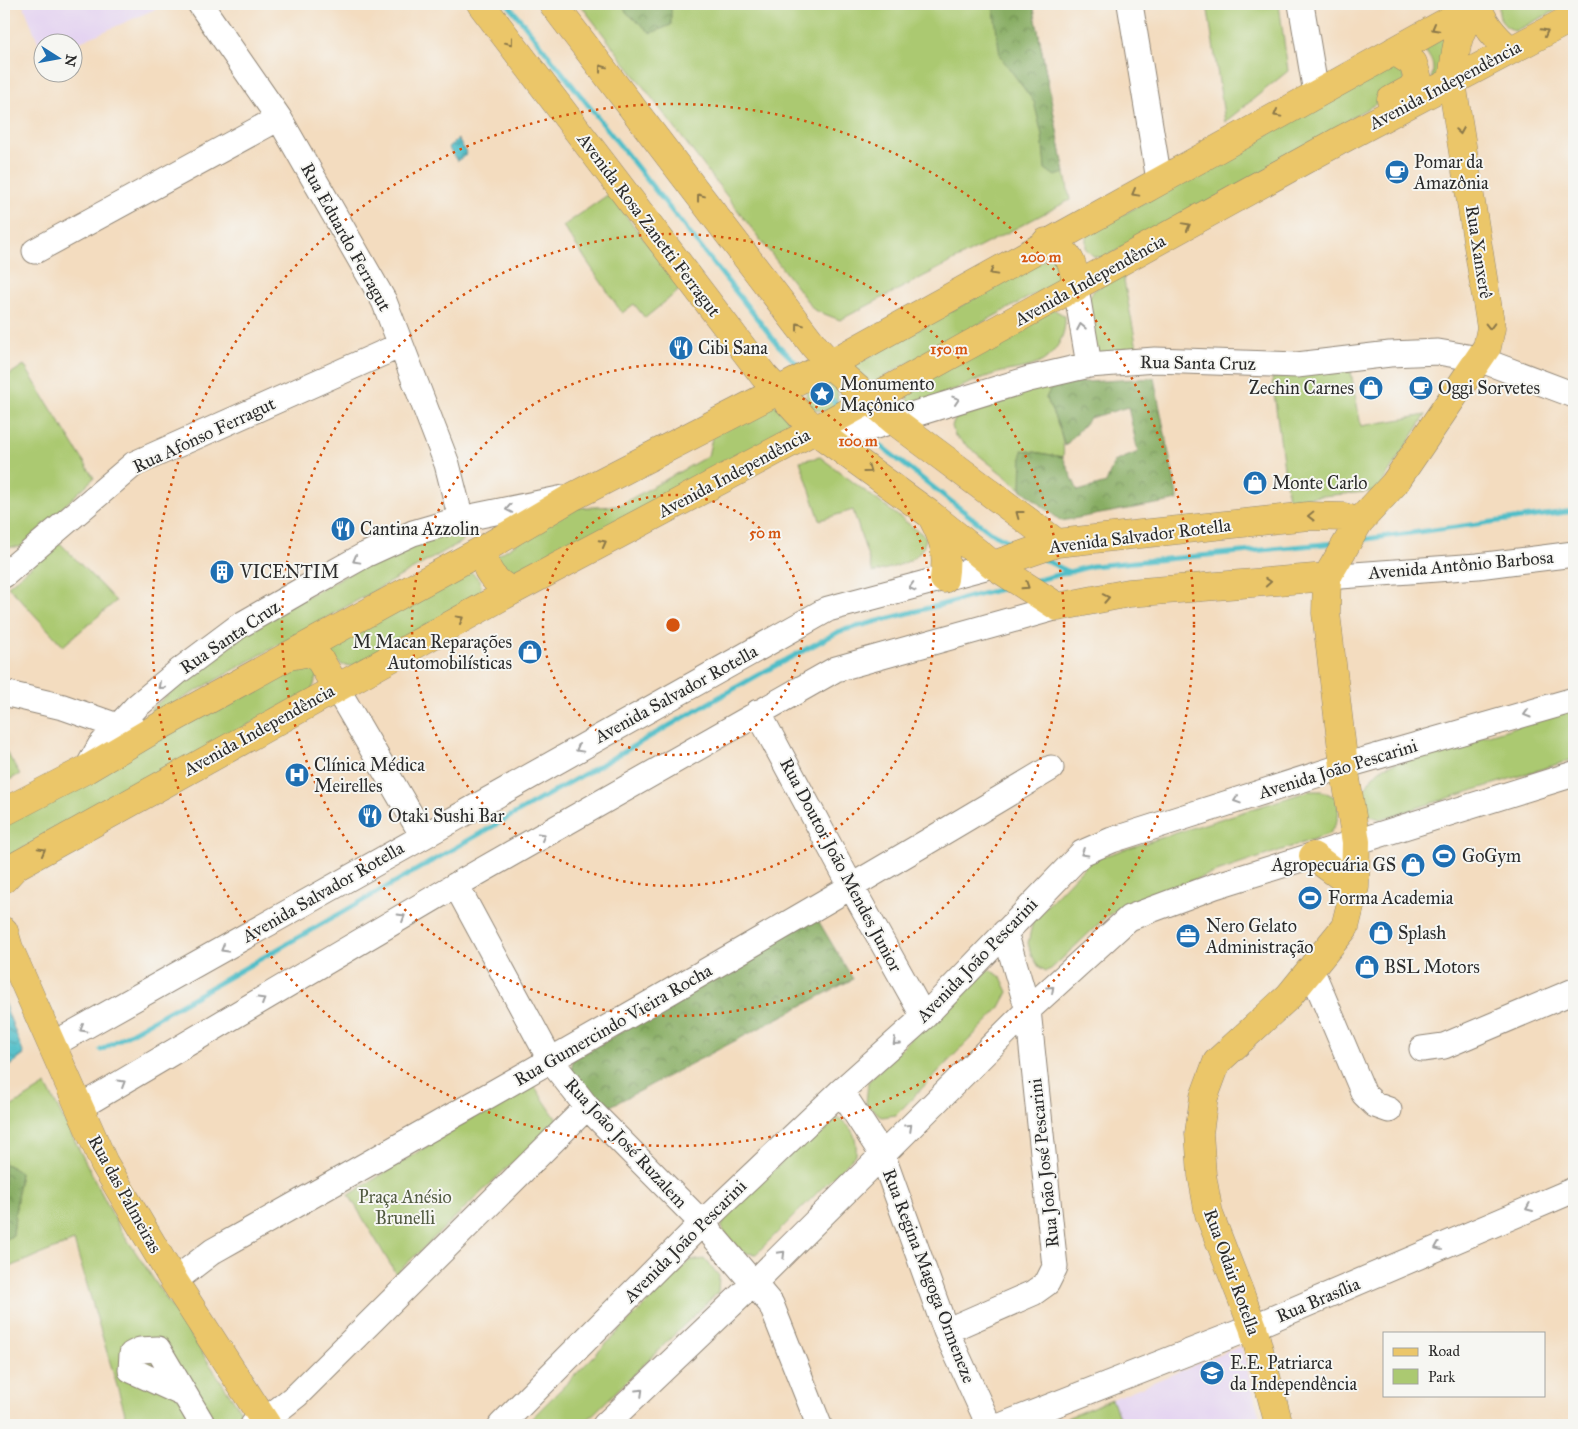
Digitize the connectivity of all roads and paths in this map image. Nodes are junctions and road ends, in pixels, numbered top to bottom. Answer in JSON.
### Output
{"nodes":[{"id":1,"x":200,"y":4,"type":"edge"},
{"id":2,"x":480,"y":4,"type":"edge"},
{"id":3,"x":553,"y":4,"type":"edge"},
{"id":4,"x":1130,"y":4,"type":"edge"},
{"id":5,"x":1301,"y":4,"type":"edge"},
{"id":6,"x":1478,"y":4,"type":"edge"},
{"id":7,"x":1574,"y":17,"type":"edge"},
{"id":8,"x":1510,"y":50,"type":"junction"},
{"id":9,"x":1394,"y":51,"type":"junction"},
{"id":10,"x":1452,"y":83,"type":"junction"},
{"id":11,"x":1316,"y":93,"type":"junction"},
{"id":12,"x":279,"y":118,"type":"junction"},
{"id":13,"x":1339,"y":141,"type":"junction"},
{"id":14,"x":1159,"y":180,"type":"junction"},
{"id":15,"x":1046,"y":242,"type":"junction"},
{"id":16,"x":35,"y":251,"type":"dead end"},
{"id":17,"x":1076,"y":288,"type":"junction"},
{"id":18,"x":401,"y":345,"type":"junction"},
{"id":19,"x":1479,"y":359,"type":"junction"},
{"id":20,"x":830,"y":364,"type":"junction"},
{"id":21,"x":1089,"y":365,"type":"junction"},
{"id":22,"x":779,"y":391,"type":"junction"},
{"id":23,"x":879,"y":395,"type":"junction"},
{"id":24,"x":1574,"y":395,"type":"edge"},
{"id":25,"x":902,"y":418,"type":"junction"},
{"id":26,"x":820,"y":434,"type":"junction"},
{"id":27,"x":1394,"y":484,"type":"junction"},
{"id":28,"x":574,"y":496,"type":"junction"},
{"id":29,"x":931,"y":515,"type":"junction"},
{"id":30,"x":461,"y":519,"type":"junction"},
{"id":31,"x":1359,"y":522,"type":"junction"},
{"id":32,"x":1058,"y":543,"type":"junction"},
{"id":33,"x":484,"y":550,"type":"junction"},
{"id":34,"x":1363,"y":551,"type":"junction"},
{"id":35,"x":1574,"y":554,"type":"edge"},
{"id":36,"x":993,"y":565,"type":"junction"},
{"id":37,"x":4,"y":575,"type":"edge"},
{"id":38,"x":1337,"y":576,"type":"junction"},
{"id":39,"x":944,"y":579,"type":"junction"},
{"id":40,"x":512,"y":591,"type":"junction"},
{"id":41,"x":1058,"y":607,"type":"junction"},
{"id":42,"x":289,"y":656,"type":"junction"},
{"id":43,"x":336,"y":687,"type":"junction"},
{"id":44,"x":4,"y":693,"type":"edge"},
{"id":45,"x":1574,"y":700,"type":"edge"},
{"id":46,"x":63,"y":707,"type":"junction"},
{"id":47,"x":758,"y":712,"type":"junction"},
{"id":48,"x":120,"y":727,"type":"junction"},
{"id":49,"x":153,"y":730,"type":"junction"},
{"id":50,"x":1344,"y":766,"type":"junction"},
{"id":51,"x":87,"y":768,"type":"junction"},
{"id":52,"x":1052,"y":768,"type":"dead end"},
{"id":53,"x":1574,"y":774,"type":"edge"},
{"id":54,"x":4,"y":812,"type":"edge"},
{"id":55,"x":423,"y":836,"type":"junction"},
{"id":56,"x":1356,"y":842,"type":"junction"},
{"id":57,"x":1313,"y":856,"type":"junction"},
{"id":58,"x":4,"y":879,"type":"edge"},
{"id":59,"x":456,"y":885,"type":"junction"},
{"id":60,"x":1355,"y":887,"type":"junction"},
{"id":61,"x":852,"y":888,"type":"junction"},
{"id":62,"x":1005,"y":932,"type":"junction"},
{"id":63,"x":5,"y":941,"type":"edge"},
{"id":64,"x":1311,"y":970,"type":"junction"},
{"id":65,"x":1574,"y":991,"type":"edge"},
{"id":66,"x":1028,"y":1010,"type":"junction"},
{"id":67,"x":924,"y":1017,"type":"junction"},
{"id":68,"x":52,"y":1045,"type":"junction"},
{"id":69,"x":1422,"y":1049,"type":"dead end"},
{"id":70,"x":551,"y":1061,"type":"junction"},
{"id":71,"x":841,"y":1091,"type":"junction"},
{"id":72,"x":80,"y":1107,"type":"junction"},
{"id":73,"x":587,"y":1107,"type":"junction"},
{"id":74,"x":1389,"y":1110,"type":"dead end"},
{"id":75,"x":882,"y":1154,"type":"junction"},
{"id":76,"x":1574,"y":1190,"type":"edge"},
{"id":77,"x":702,"y":1223,"type":"junction"},
{"id":78,"x":174,"y":1281,"type":"junction"},
{"id":79,"x":753,"y":1284,"type":"junction"},
{"id":80,"x":1253,"y":1327,"type":"junction"},
{"id":81,"x":946,"y":1331,"type":"junction"},
{"id":82,"x":185,"y":1395,"type":"dead end"},
{"id":83,"x":262,"y":1424,"type":"edge"},
{"id":84,"x":203,"y":1425,"type":"edge"},
{"id":85,"x":501,"y":1425,"type":"edge"},
{"id":86,"x":605,"y":1425,"type":"edge"},
{"id":87,"x":819,"y":1425,"type":"edge"},
{"id":88,"x":988,"y":1425,"type":"edge"},
{"id":89,"x":1003,"y":1425,"type":"edge"},
{"id":90,"x":1279,"y":1425,"type":"edge"}],
"edges":[{"from":1,"to":12,"type":"street","name":"Rua Eduardo Ferragut"},
{"from":2,"to":22,"type":"main road","name":"Avenida Rosa Zanetti Ferragut","one_way":true},
{"from":20,"to":3,"type":"main road","one_way":true},
{"from":4,"to":14,"type":"street"},
{"from":5,"to":11,"type":"street"},
{"from":6,"to":8,"type":"main road"},
{"from":6,"to":9,"type":"main road","one_way":true},
{"from":6,"to":10,"type":"main road","name":"Rua Xanxerê"},
{"from":8,"to":7,"type":"main road","name":"Avenida Independência","one_way":true},
{"from":8,"to":10,"type":"main road","name":"Avenida Independência"},
{"from":9,"to":11,"type":"main road"},
{"from":9,"to":13,"type":"main road"},
{"from":10,"to":13,"type":"main road","name":"Avenida Independência"},
{"from":10,"to":19,"type":"main road","name":"Rua Xanxerê","one_way":true},
{"from":11,"to":14,"type":"main road","one_way":true},
{"from":12,"to":16,"type":"street"},
{"from":12,"to":18,"type":"street","name":"Rua Eduardo Ferragut"},
{"from":17,"to":13,"type":"main road","name":"Avenida Independência","one_way":true},
{"from":14,"to":15,"type":"main road","one_way":true},
{"from":15,"to":17,"type":"main road"},
{"from":15,"to":20,"type":"main road","one_way":true},
{"from":21,"to":17,"type":"street","one_way":true},
{"from":17,"to":23,"type":"main road","name":"Avenida Independência"},
{"from":18,"to":30,"type":"street","name":"Rua Eduardo Ferragut"},
{"from":18,"to":37,"type":"street","name":"Rua Afonso Ferragut"},
{"from":19,"to":21,"type":"street","name":"Rua Santa Cruz"},
{"from":19,"to":24,"type":"street","name":"Rua Santa Cruz"},
{"from":19,"to":27,"type":"main road","name":"Rua Xanxerê"},
{"from":20,"to":22,"type":"main road"},
{"from":20,"to":23,"type":"main road"},
{"from":25,"to":21,"type":"street","name":"Rua Santa Cruz","one_way":true},
{"from":22,"to":26,"type":"main road","name":"Avenida Rosa Zanetti Ferragut"},
{"from":22,"to":28,"type":"main road"},
{"from":23,"to":25,"type":"main road"},
{"from":23,"to":26,"type":"main road","name":"Avenida Independência"},
{"from":25,"to":26,"type":"street","name":"Rua Santa Cruz"},
{"from":32,"to":25,"type":"main road","one_way":true},
{"from":26,"to":29,"type":"main road","name":"Avenida Rosa Zanetti Ferragut","one_way":true},
{"from":40,"to":26,"type":"main road","name":"Avenida Independência","one_way":true},
{"from":27,"to":31,"type":"main road"},
{"from":27,"to":34,"type":"main road"},
{"from":28,"to":30,"type":"street","name":"Rua Santa Cruz","one_way":true},
{"from":28,"to":33,"type":"main road"},
{"from":29,"to":36,"type":"main road","name":"Avenida Rosa Zanetti Ferragut"},
{"from":29,"to":39,"type":"main road"},
{"from":30,"to":48,"type":"street","name":"Rua Santa Cruz","one_way":true},
{"from":31,"to":32,"type":"main road","name":"Avenida Salvador Rotella","one_way":true},
{"from":31,"to":34,"type":"main road"},
{"from":31,"to":38,"type":"main road"},
{"from":32,"to":36,"type":"main road","name":"Avenida Salvador Rotella"},
{"from":33,"to":40,"type":"main road"},
{"from":33,"to":42,"type":"main road"},
{"from":34,"to":38,"type":"main road"},
{"from":35,"to":38,"type":"street","name":"Avenida Antônio Barbosa"},
{"from":36,"to":39,"type":"street","name":"Avenida Salvador Rotella"},
{"from":36,"to":41,"type":"main road","name":"Avenida Rosa Zanetti Ferragut","one_way":true},
{"from":41,"to":38,"type":"main road","one_way":true},
{"from":38,"to":50,"type":"main road","name":"Rua Odair Rotella"},
{"from":39,"to":55,"type":"street","name":"Avenida Salvador Rotella","one_way":true},
{"from":43,"to":40,"type":"main road","name":"Avenida Independência","one_way":true},
{"from":41,"to":47,"type":"street"},
{"from":42,"to":43,"type":"main road"},
{"from":42,"to":49,"type":"main road"},
{"from":43,"to":55,"type":"street"},
{"from":58,"to":43,"type":"main road","name":"Avenida Independência","one_way":true},
{"from":44,"to":46,"type":"street"},
{"from":45,"to":50,"type":"street","name":"Avenida João Pescarini","one_way":true},
{"from":46,"to":48,"type":"street"},
{"from":46,"to":51,"type":"street"},
{"from":59,"to":47,"type":"street","one_way":true},
{"from":47,"to":61,"type":"street","name":"Rua Doutor João Mendes Junior"},
{"from":48,"to":49,"type":"street"},
{"from":48,"to":51,"type":"street","name":"Rua Santa Cruz"},
{"from":49,"to":51,"type":"main road"},
{"from":50,"to":56,"type":"main road","name":"Rua Odair Rotella"},
{"from":50,"to":62,"type":"street","name":"Avenida João Pescarini","one_way":true},
{"from":51,"to":54,"type":"main road"},
{"from":52,"to":61,"type":"street","name":"Rua Gumercindo Vieira Rocha"},
{"from":53,"to":56,"type":"street"},
{"from":55,"to":68,"type":"street","name":"Avenida Salvador Rotella","one_way":true},
{"from":56,"to":57,"type":"street"},
{"from":56,"to":60,"type":"main road","name":"Rua Odair Rotella"},
{"from":57,"to":60,"type":"main road"},
{"from":66,"to":57,"type":"street","one_way":true},
{"from":59,"to":70,"type":"street","name":"Rua João José Ruzalem"},
{"from":72,"to":59,"type":"street","one_way":true},
{"from":60,"to":64,"type":"main road","name":"Rua Odair Rotella"},
{"from":61,"to":67,"type":"street","name":"Rua Doutor João Mendes Junior"},
{"from":61,"to":70,"type":"street","name":"Rua Gumercindo Vieira Rocha"},
{"from":62,"to":66,"type":"street","name":"Rua João José Pescarini"},
{"from":62,"to":67,"type":"street","name":"Avenida João Pescarini"},
{"from":63,"to":68,"type":"main road","name":"Rua das Palmeiras"},
{"from":64,"to":74,"type":"street"},
{"from":64,"to":80,"type":"main road","name":"Rua Odair Rotella"},
{"from":65,"to":69,"type":"street"},
{"from":75,"to":66,"type":"street","one_way":true},
{"from":66,"to":81,"type":"street","name":"Rua João José Pescarini"},
{"from":67,"to":71,"type":"street","name":"Avenida João Pescarini","one_way":true},
{"from":68,"to":72,"type":"main road","name":"Rua das Palmeiras"},
{"from":70,"to":73,"type":"street","name":"Rua João José Ruzalem"},
{"from":70,"to":78,"type":"street","name":"Rua Gumercindo Vieira Rocha"},
{"from":71,"to":75,"type":"street","name":"Rua Regina Magoga Ormeneze"},
{"from":71,"to":77,"type":"street","name":"Avenida João Pescarini"},
{"from":72,"to":78,"type":"main road","name":"Rua das Palmeiras"},
{"from":73,"to":77,"type":"street","name":"Rua João José Ruzalem"},
{"from":73,"to":83,"type":"street"},
{"from":79,"to":75,"type":"street","one_way":true},
{"from":75,"to":81,"type":"street","name":"Rua Regina Magoga Ormeneze"},
{"from":76,"to":80,"type":"street","name":"Rua Brasília","one_way":true},
{"from":77,"to":79,"type":"street","name":"Rua João José Ruzalem"},
{"from":77,"to":85,"type":"street","name":"Avenida João Pescarini"},
{"from":78,"to":83,"type":"main road","name":"Rua das Palmeiras"},
{"from":86,"to":79,"type":"street","one_way":true},
{"from":79,"to":87,"type":"street","name":"Rua João José Ruzalem"},
{"from":80,"to":89,"type":"street","name":"Rua Brasília"},
{"from":80,"to":90,"type":"main road","name":"Rua Odair Rotella"},
{"from":81,"to":88,"type":"street","name":"Rua Regina Magoga Ormeneze"},
{"from":82,"to":84,"type":"street"}]}
